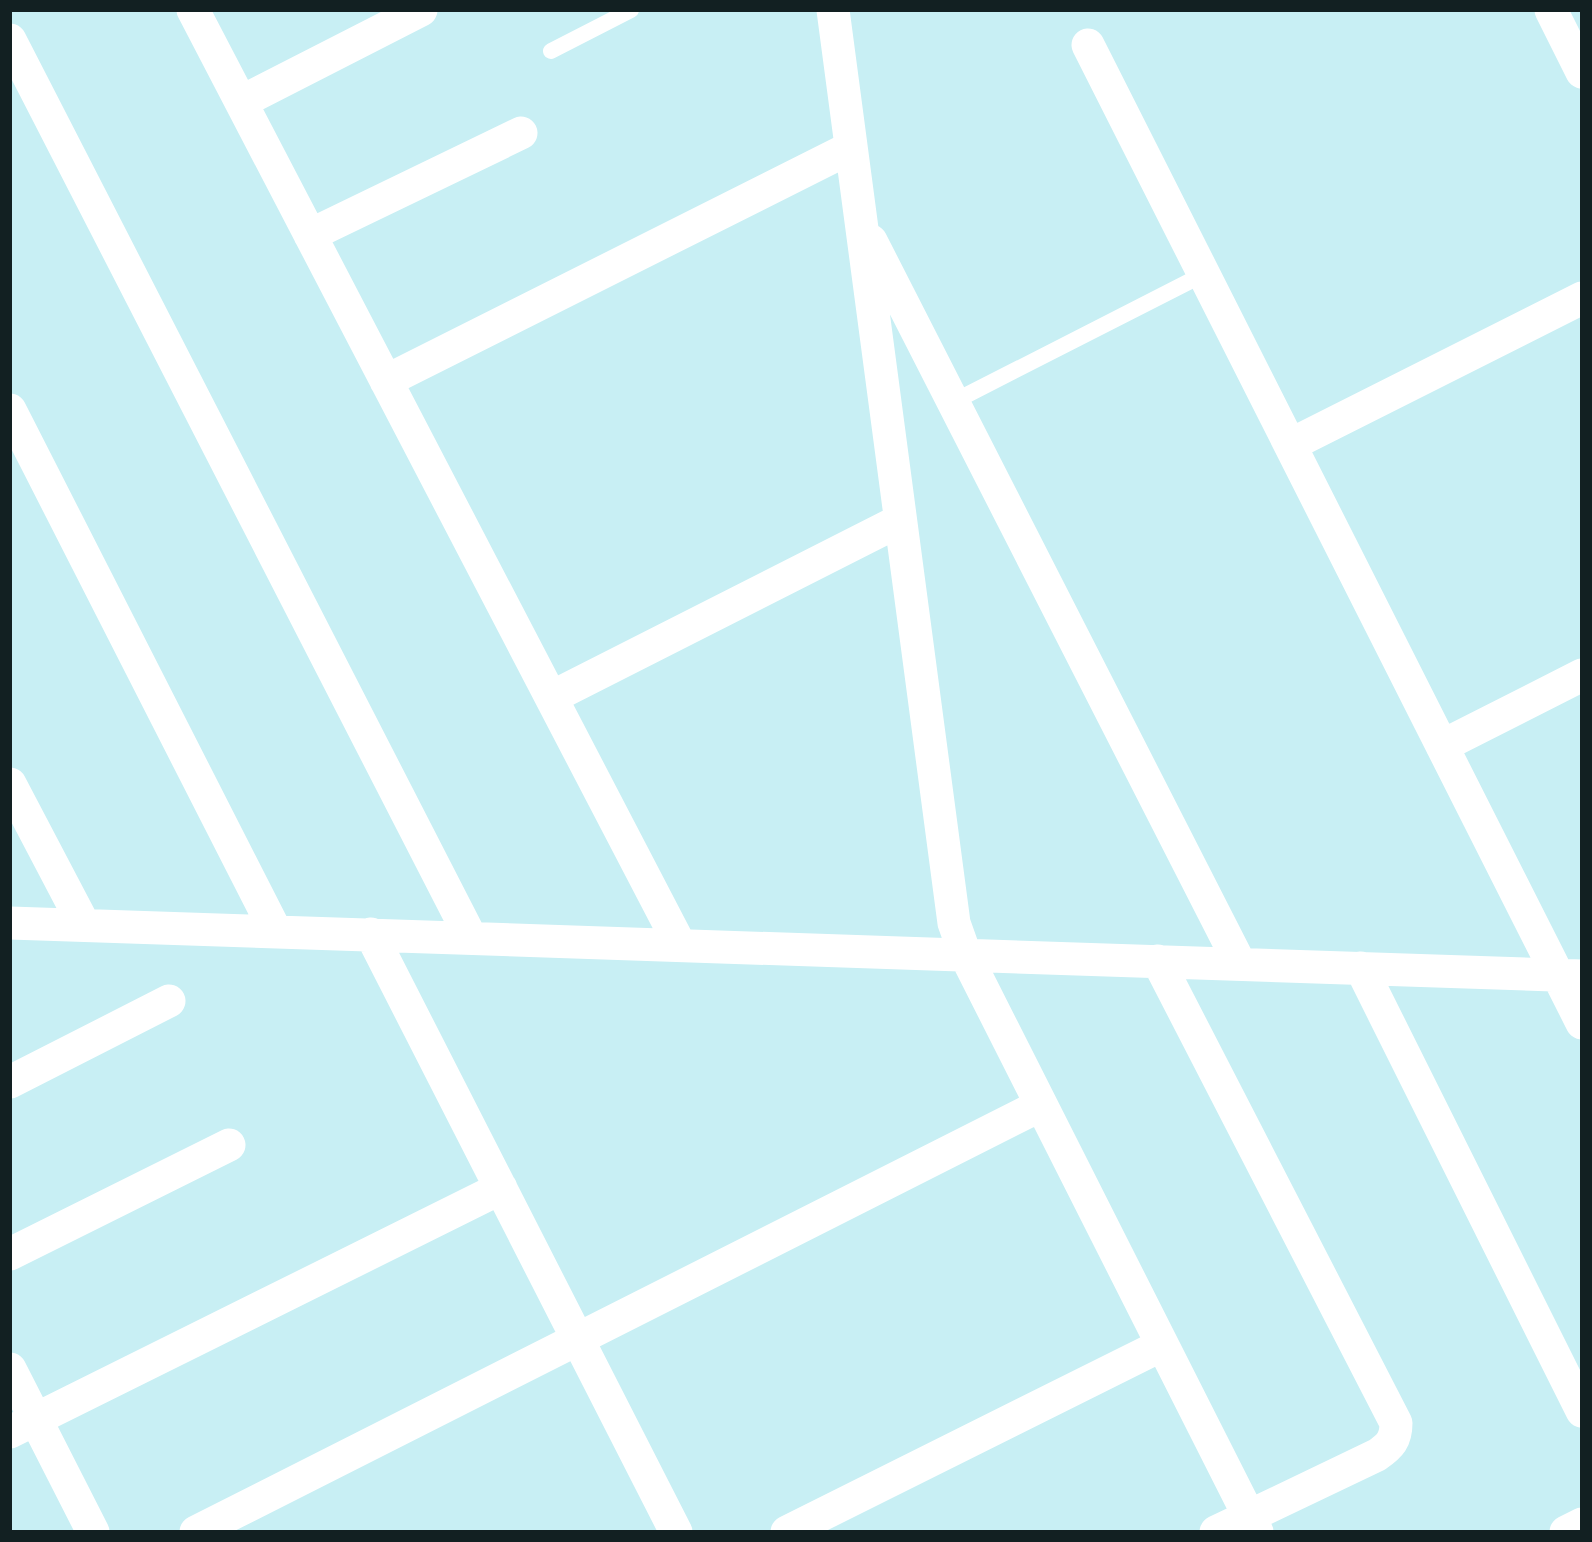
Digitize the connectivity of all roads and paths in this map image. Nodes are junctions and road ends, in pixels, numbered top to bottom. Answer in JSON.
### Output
{"nodes":[{"id":1,"x":194,"y":10,"type":"edge"},
{"id":2,"x":421,"y":10,"type":"edge"},
{"id":3,"x":631,"y":10,"type":"edge"},
{"id":4,"x":833,"y":10,"type":"edge"},
{"id":5,"x":1551,"y":10,"type":"edge"},
{"id":6,"x":10,"y":40,"type":"edge"},
{"id":7,"x":1088,"y":45,"type":"dead end"},
{"id":8,"x":551,"y":51,"type":"dead end"},
{"id":9,"x":1581,"y":72,"type":"edge"},
{"id":10,"x":241,"y":102,"type":"junction"},
{"id":11,"x":521,"y":133,"type":"dead end"},
{"id":12,"x":850,"y":148,"type":"junction"},
{"id":13,"x":859,"y":218,"type":"junction"},
{"id":14,"x":310,"y":235,"type":"junction"},
{"id":15,"x":1204,"y":274,"type":"junction"},
{"id":16,"x":1581,"y":298,"type":"edge"},
{"id":17,"x":387,"y":381,"type":"junction"},
{"id":18,"x":953,"y":402,"type":"junction"},
{"id":19,"x":10,"y":410,"type":"edge"},
{"id":20,"x":1290,"y":445,"type":"junction"},
{"id":21,"x":899,"y":521,"type":"junction"},
{"id":22,"x":1581,"y":675,"type":"edge"},
{"id":23,"x":552,"y":697,"type":"junction"},
{"id":24,"x":1442,"y":746,"type":"junction"},
{"id":25,"x":10,"y":784,"type":"edge"},
{"id":26,"x":10,"y":923,"type":"edge"},
{"id":27,"x":84,"y":925,"type":"junction"},
{"id":28,"x":276,"y":932,"type":"junction"},
{"id":29,"x":371,"y":934,"type":"junction"},
{"id":30,"x":471,"y":938,"type":"junction"},
{"id":31,"x":680,"y":945,"type":"junction"},
{"id":32,"x":965,"y":954,"type":"junction"},
{"id":33,"x":1158,"y":961,"type":"junction"},
{"id":34,"x":1240,"y":964,"type":"junction"},
{"id":35,"x":1361,"y":968,"type":"junction"},
{"id":36,"x":1569,"y":976,"type":"edge"},
{"id":37,"x":169,"y":1001,"type":"dead end"},
{"id":38,"x":1581,"y":1023,"type":"edge"},
{"id":39,"x":10,"y":1082,"type":"edge"},
{"id":40,"x":1041,"y":1105,"type":"junction"},
{"id":41,"x":229,"y":1145,"type":"dead end"},
{"id":42,"x":501,"y":1188,"type":"junction"},
{"id":43,"x":10,"y":1254,"type":"edge"},
{"id":44,"x":578,"y":1339,"type":"junction"},
{"id":45,"x":1162,"y":1345,"type":"junction"},
{"id":46,"x":10,"y":1369,"type":"edge"},
{"id":47,"x":1581,"y":1411,"type":"edge"},
{"id":48,"x":23,"y":1426,"type":"edge"},
{"id":49,"x":1253,"y":1524,"type":"edge"},
{"id":50,"x":1581,"y":1524,"type":"edge"},
{"id":51,"x":93,"y":1532,"type":"edge"},
{"id":52,"x":196,"y":1532,"type":"edge"},
{"id":53,"x":676,"y":1532,"type":"edge"},
{"id":54,"x":787,"y":1532,"type":"edge"},
{"id":55,"x":1216,"y":1532,"type":"edge"},
{"id":56,"x":1566,"y":1532,"type":"edge"}],
"edges":[{"from":1,"to":10,"type":"street"},
{"from":2,"to":10,"type":"street"},
{"from":3,"to":8,"type":"lane"},
{"from":4,"to":12,"type":"street"},
{"from":5,"to":9,"type":"street"},
{"from":6,"to":30,"type":"street"},
{"from":7,"to":15,"type":"street"},
{"from":10,"to":14,"type":"street"},
{"from":11,"to":14,"type":"street"},
{"from":12,"to":13,"type":"street"},
{"from":12,"to":17,"type":"street"},
{"from":13,"to":18,"type":"street"},
{"from":13,"to":21,"type":"street"},
{"from":14,"to":17,"type":"street"},
{"from":15,"to":18,"type":"lane"},
{"from":15,"to":20,"type":"street"},
{"from":16,"to":20,"type":"street"},
{"from":17,"to":23,"type":"street"},
{"from":18,"to":34,"type":"street"},
{"from":19,"to":28,"type":"street"},
{"from":20,"to":24,"type":"street"},
{"from":21,"to":23,"type":"street"},
{"from":21,"to":32,"type":"street"},
{"from":22,"to":24,"type":"street"},
{"from":23,"to":31,"type":"street"},
{"from":24,"to":36,"type":"street"},
{"from":25,"to":27,"type":"street"},
{"from":26,"to":27,"type":"street"},
{"from":27,"to":28,"type":"street"},
{"from":28,"to":29,"type":"street"},
{"from":29,"to":30,"type":"street"},
{"from":29,"to":42,"type":"street"},
{"from":30,"to":31,"type":"street"},
{"from":31,"to":32,"type":"street"},
{"from":32,"to":33,"type":"street"},
{"from":32,"to":40,"type":"street"},
{"from":33,"to":34,"type":"street"},
{"from":33,"to":49,"type":"street"},
{"from":34,"to":35,"type":"street"},
{"from":35,"to":36,"type":"street"},
{"from":35,"to":47,"type":"street"},
{"from":36,"to":38,"type":"street"},
{"from":37,"to":39,"type":"street"},
{"from":40,"to":44,"type":"street"},
{"from":40,"to":45,"type":"street"},
{"from":41,"to":43,"type":"street"},
{"from":42,"to":44,"type":"street"},
{"from":42,"to":48,"type":"street"},
{"from":44,"to":52,"type":"street"},
{"from":44,"to":53,"type":"street"},
{"from":45,"to":49,"type":"street"},
{"from":45,"to":54,"type":"street"},
{"from":46,"to":48,"type":"street"},
{"from":48,"to":51,"type":"street"},
{"from":49,"to":55,"type":"street"},
{"from":50,"to":56,"type":"street"}]}
